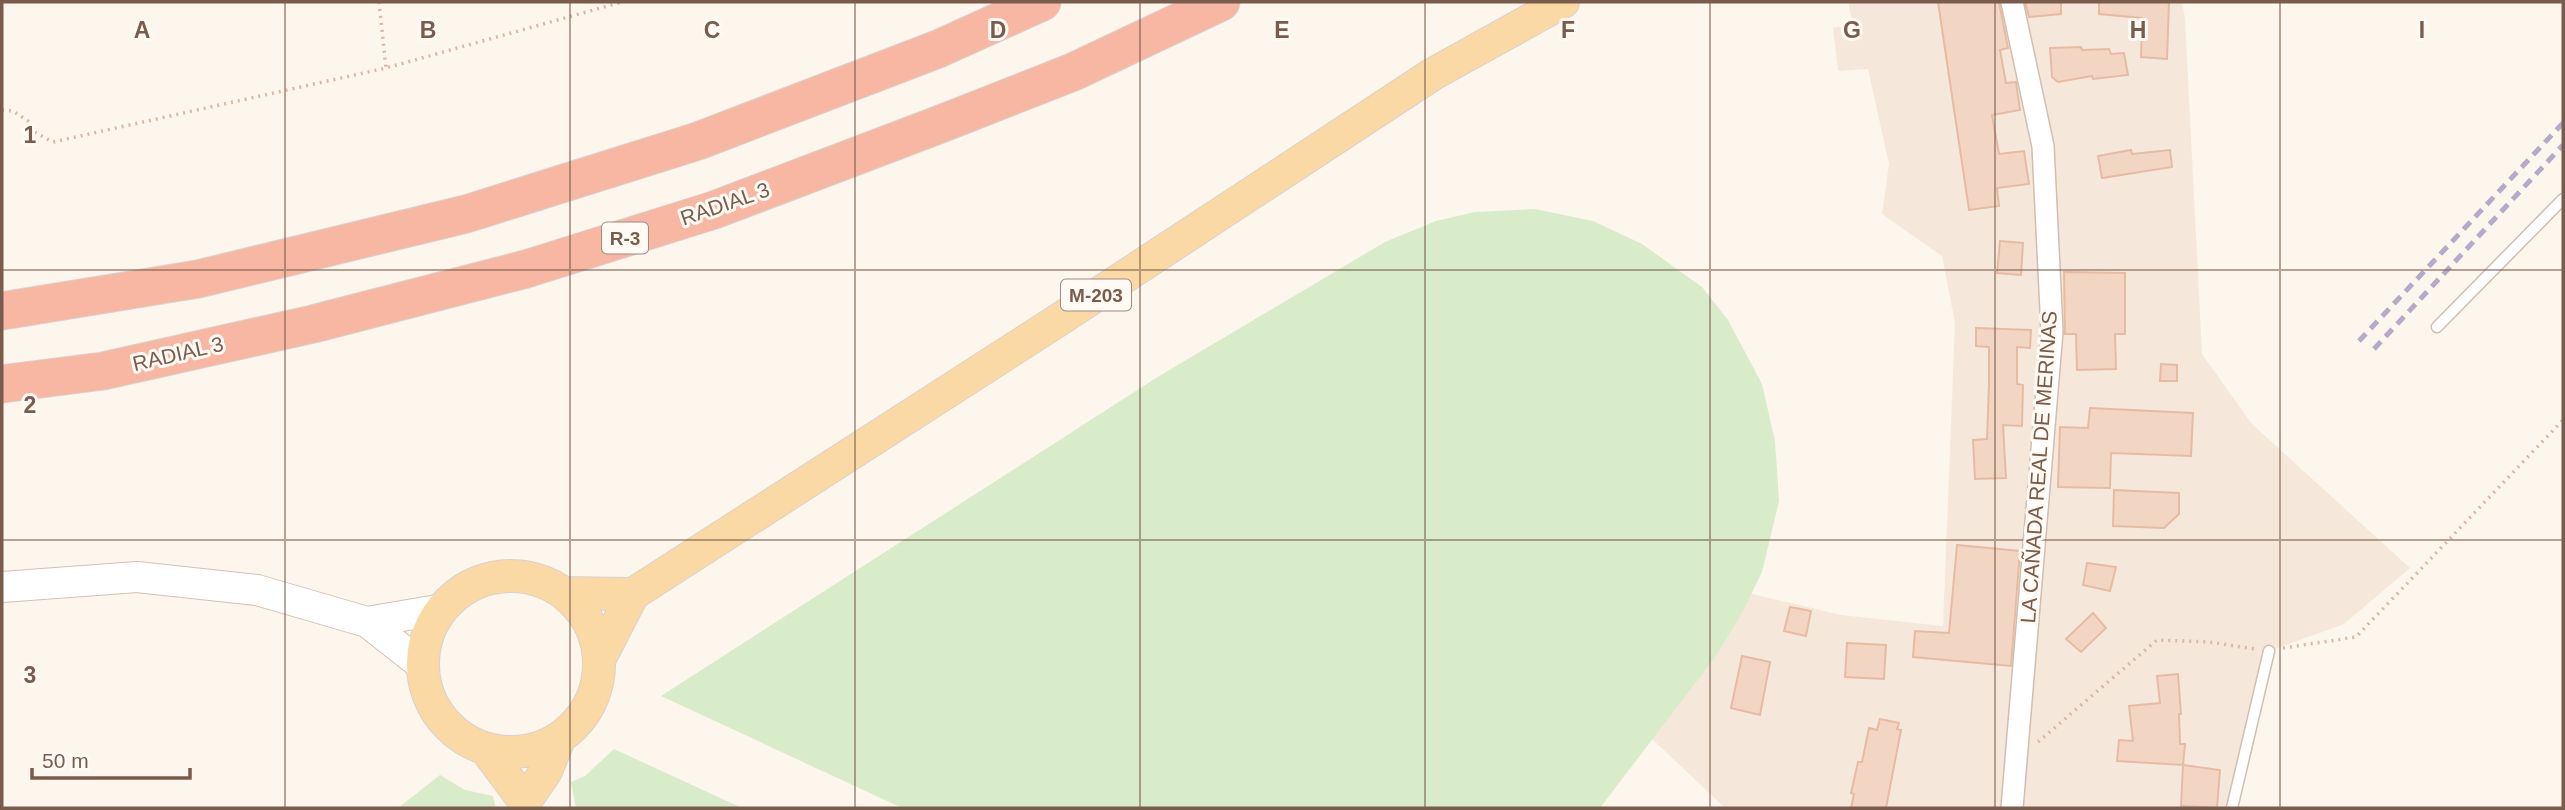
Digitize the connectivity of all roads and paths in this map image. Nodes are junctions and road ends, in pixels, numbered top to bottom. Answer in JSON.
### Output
{"nodes":[{"id":1,"x":379,"y":2,"type":"edge"},
{"id":2,"x":622,"y":2,"type":"edge"},
{"id":3,"x":1042,"y":2,"type":"edge"},
{"id":4,"x":1221,"y":2,"type":"edge"},
{"id":5,"x":1563,"y":2,"type":"edge"},
{"id":6,"x":2012,"y":2,"type":"edge"},
{"id":7,"x":386,"y":68,"type":"junction"},
{"id":8,"x":2,"y":110,"type":"edge"},
{"id":9,"x":2563,"y":199,"type":"edge"},
{"id":10,"x":2,"y":311,"type":"edge"},
{"id":11,"x":2437,"y":327,"type":"dead end"},
{"id":12,"x":2,"y":384,"type":"edge"},
{"id":13,"x":2563,"y":420,"type":"edge"},
{"id":14,"x":2,"y":587,"type":"edge"},
{"id":15,"x":563,"y":593,"type":"junction"},
{"id":16,"x":633,"y":594,"type":"junction"},
{"id":17,"x":443,"y":609,"type":"junction"},
{"id":18,"x":368,"y":622,"type":"junction"},
{"id":19,"x":2269,"y":651,"type":"junction"},
{"id":20,"x":600,"y":658,"type":"junction"},
{"id":21,"x":423,"y":666,"type":"junction"},
{"id":22,"x":559,"y":739,"type":"junction"},
{"id":23,"x":485,"y":748,"type":"junction"},
{"id":24,"x":2018,"y":759,"type":"junction"},
{"id":25,"x":525,"y":805,"type":"edge"},
{"id":26,"x":2012,"y":808,"type":"edge"},
{"id":27,"x":2231,"y":808,"type":"edge"}],
"edges":[{"from":1,"to":7,"type":"path"},
{"from":2,"to":7,"type":"path"},
{"from":3,"to":10,"type":"highway"},
{"from":4,"to":12,"type":"highway","name":"RADIAL 3","number":"R-3"},
{"from":5,"to":16,"type":"main road","number":"M-203"},
{"from":6,"to":24,"type":"street","name":"LA CAÑADA REAL DE MERINAS"},
{"from":7,"to":8,"type":"path"},
{"from":9,"to":11,"type":"lane"},
{"from":13,"to":19,"type":"path"},
{"from":14,"to":18,"type":"street"},
{"from":15,"to":16,"type":"main road"},
{"from":15,"to":17,"type":"main road"},
{"from":15,"to":20,"type":"main road"},
{"from":16,"to":20,"type":"main road","number":"M-203"},
{"from":17,"to":18,"type":"street"},
{"from":17,"to":21,"type":"main road"},
{"from":18,"to":21,"type":"street"},
{"from":19,"to":24,"type":"path"},
{"from":19,"to":27,"type":"lane"},
{"from":20,"to":22,"type":"main road"},
{"from":21,"to":23,"type":"main road"},
{"from":22,"to":23,"type":"main road"},
{"from":22,"to":25,"type":"main road"},
{"from":23,"to":25,"type":"main road"},
{"from":24,"to":26,"type":"street","name":"LA CAÑADA REAL DE MERINAS"}]}
